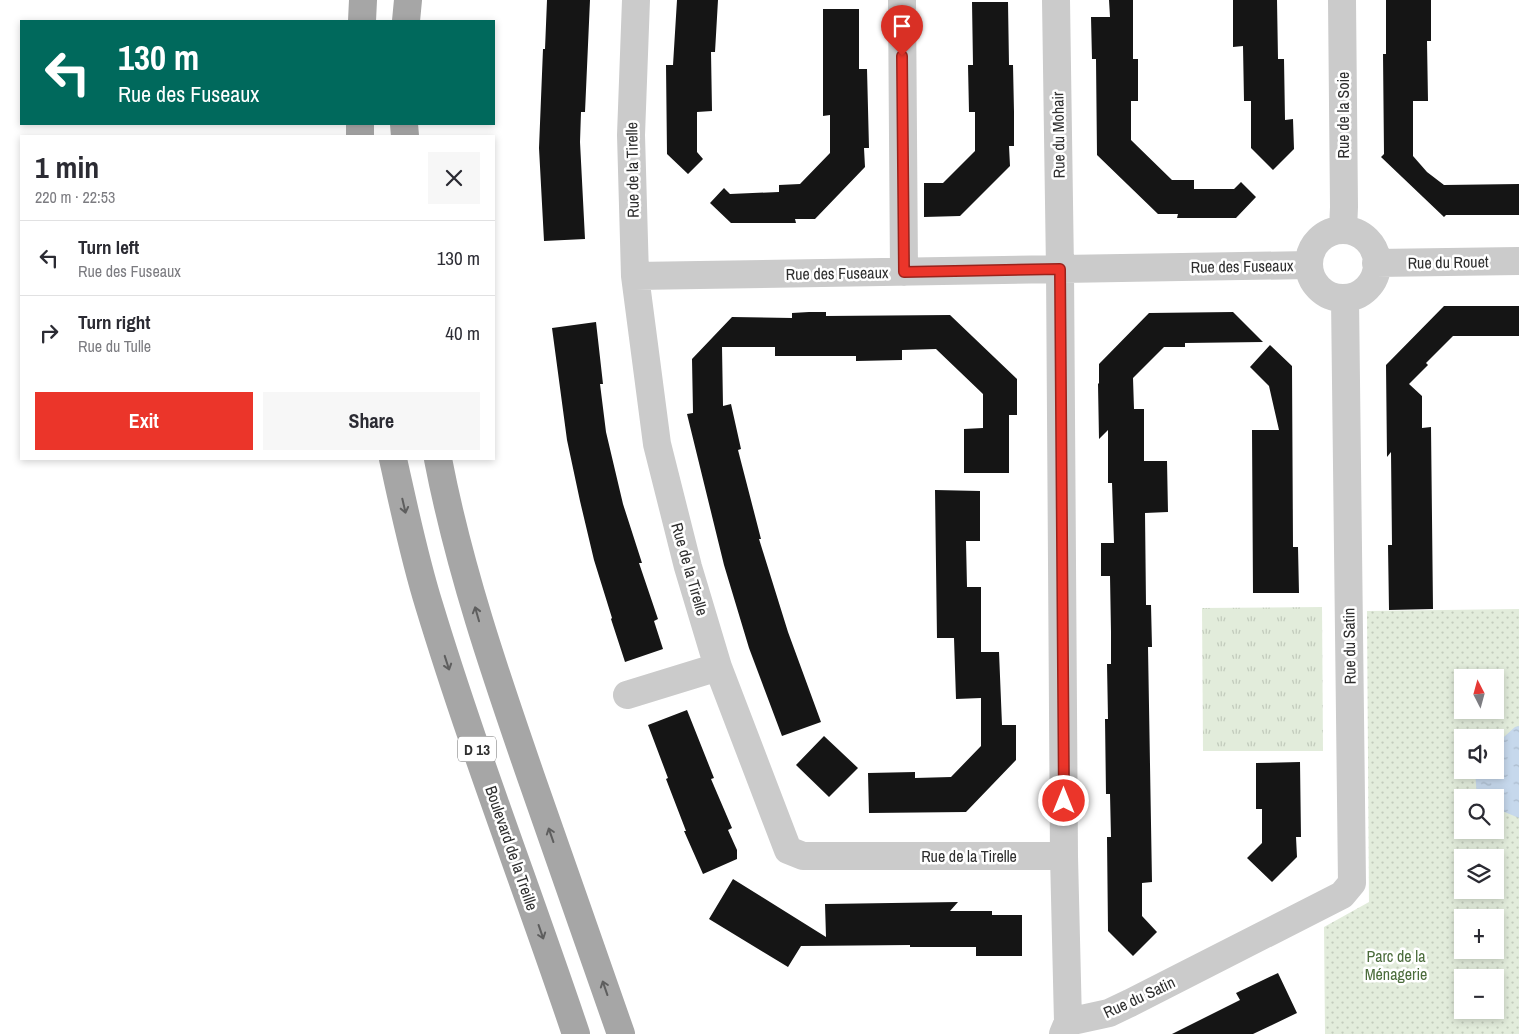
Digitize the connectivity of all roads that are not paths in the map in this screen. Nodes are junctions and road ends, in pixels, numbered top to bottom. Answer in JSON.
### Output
{"nodes":[{"id":1,"x":363,"y":0,"type":"edge"},
{"id":2,"x":408,"y":0,"type":"edge"},
{"id":3,"x":636,"y":0,"type":"edge"},
{"id":4,"x":902,"y":0,"type":"edge"},
{"id":5,"x":1056,"y":0,"type":"edge"},
{"id":6,"x":1342,"y":0,"type":"edge"},
{"id":7,"x":362,"y":20,"type":"edge"},
{"id":8,"x":406,"y":20,"type":"edge"},
{"id":9,"x":1342,"y":230,"type":"junction"},
{"id":10,"x":1519,"y":261,"type":"edge"},
{"id":11,"x":1376,"y":262,"type":"junction"},
{"id":12,"x":1309,"y":265,"type":"junction"},
{"id":13,"x":1060,"y":269,"type":"junction"},
{"id":14,"x":904,"y":272,"type":"junction"},
{"id":15,"x":635,"y":276,"type":"junction"},
{"id":16,"x":1346,"y":298,"type":"junction"},
{"id":17,"x":393,"y":460,"type":"edge"},
{"id":18,"x":438,"y":460,"type":"edge"},
{"id":19,"x":718,"y":667,"type":"junction"},
{"id":20,"x":627,"y":695,"type":"dead end"},
{"id":21,"x":1064,"y":856,"type":"junction"},
{"id":22,"x":1065,"y":1028,"type":"edge"},
{"id":23,"x":576,"y":1034,"type":"edge"},
{"id":24,"x":621,"y":1034,"type":"edge"}],
"edges":[{"from":1,"to":7,"type":"main road"},
{"from":2,"to":8,"type":"main road"},
{"from":3,"to":15,"type":"street","name":"Rue de la Tirelle"},
{"from":4,"to":14,"type":"street"},
{"from":5,"to":13,"type":"street","name":"Rue du Mohair"},
{"from":6,"to":9,"type":"street","name":"Rue de la Soie"},
{"from":9,"to":11,"type":"street"},
{"from":9,"to":12,"type":"street"},
{"from":10,"to":11,"type":"street","name":"Rue du Rouet"},
{"from":11,"to":16,"type":"street"},
{"from":12,"to":13,"type":"street","name":"Rue des Fuseaux"},
{"from":12,"to":16,"type":"street"},
{"from":13,"to":14,"type":"street","name":"Rue des Fuseaux"},
{"from":13,"to":21,"type":"street","name":"Rue du Satin"},
{"from":14,"to":15,"type":"street","name":"Rue des Fuseaux"},
{"from":15,"to":19,"type":"street","name":"Rue de la Tirelle"},
{"from":16,"to":22,"type":"street","name":"Rue du Satin"},
{"from":17,"to":23,"type":"main road","name":"Boulevard de la Treille","number":"D 13","one_way":true},
{"from":24,"to":18,"type":"main road","number":"D 13","one_way":true},
{"from":19,"to":20,"type":"street"},
{"from":19,"to":21,"type":"street","name":"Rue de la Tirelle"},
{"from":21,"to":22,"type":"street","name":"Rue du Satin"}]}
